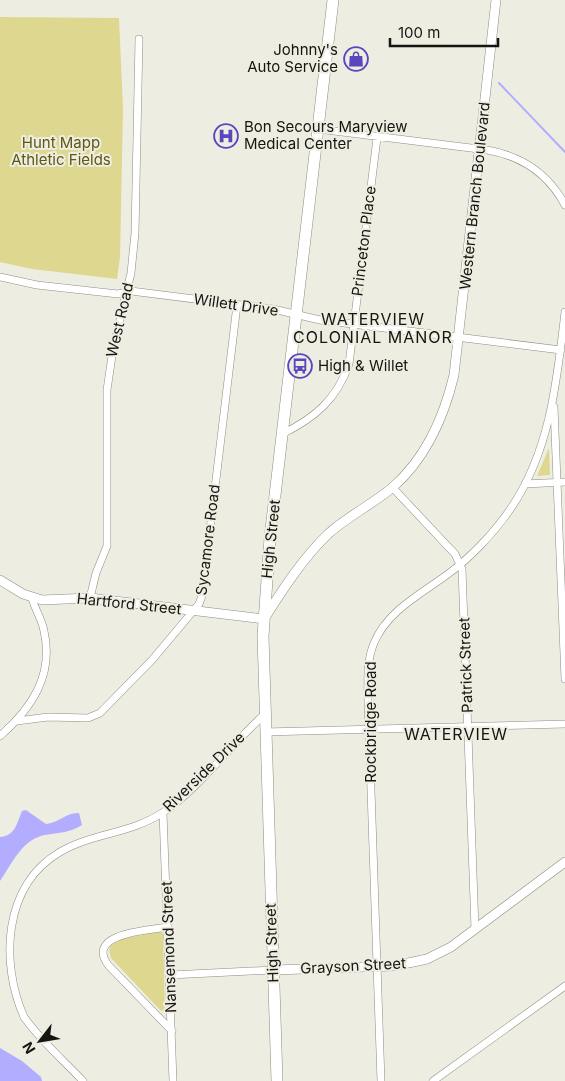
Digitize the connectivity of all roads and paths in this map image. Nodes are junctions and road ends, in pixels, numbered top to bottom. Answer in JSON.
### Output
{"nodes":[{"id":1,"x":333,"y":0,"type":"edge"},
{"id":2,"x":496,"y":0,"type":"edge"},
{"id":3,"x":140,"y":39,"type":"dead end"},
{"id":4,"x":318,"y":129,"type":"junction"},
{"id":5,"x":377,"y":138,"type":"junction"},
{"id":6,"x":481,"y":149,"type":"junction"},
{"id":7,"x":565,"y":205,"type":"edge"},
{"id":8,"x":0,"y":277,"type":"edge"},
{"id":9,"x":127,"y":292,"type":"junction"},
{"id":10,"x":238,"y":305,"type":"junction"},
{"id":11,"x":565,"y":312,"type":"edge"},
{"id":12,"x":296,"y":315,"type":"junction"},
{"id":13,"x":354,"y":324,"type":"junction"},
{"id":14,"x":459,"y":336,"type":"junction"},
{"id":15,"x":561,"y":350,"type":"junction"},
{"id":16,"x":554,"y":401,"type":"junction"},
{"id":17,"x":282,"y":434,"type":"junction"},
{"id":18,"x":562,"y":483,"type":"edge"},
{"id":19,"x":525,"y":484,"type":"junction"},
{"id":20,"x":392,"y":487,"type":"junction"},
{"id":21,"x":460,"y":563,"type":"junction"},
{"id":22,"x":0,"y":580,"type":"edge"},
{"id":23,"x":32,"y":598,"type":"junction"},
{"id":24,"x":90,"y":598,"type":"junction"},
{"id":25,"x":195,"y":612,"type":"junction"},
{"id":26,"x":264,"y":619,"type":"junction"},
{"id":27,"x":565,"y":679,"type":"edge"},
{"id":28,"x":265,"y":714,"type":"junction"},
{"id":29,"x":17,"y":721,"type":"junction"},
{"id":30,"x":565,"y":724,"type":"edge"},
{"id":31,"x":468,"y":726,"type":"junction"},
{"id":32,"x":369,"y":729,"type":"junction"},
{"id":33,"x":265,"y":732,"type":"junction"},
{"id":34,"x":0,"y":736,"type":"edge"},
{"id":35,"x":162,"y":813,"type":"junction"},
{"id":36,"x":565,"y":862,"type":"edge"},
{"id":37,"x":168,"y":927,"type":"junction"},
{"id":38,"x":475,"y":929,"type":"junction"},
{"id":39,"x":378,"y":967,"type":"junction"},
{"id":40,"x":273,"y":970,"type":"junction"},
{"id":41,"x":170,"y":975,"type":"junction"},
{"id":42,"x":565,"y":986,"type":"edge"},
{"id":43,"x":172,"y":1031,"type":"junction"},
{"id":44,"x":83,"y":1081,"type":"edge"},
{"id":45,"x":173,"y":1081,"type":"edge"},
{"id":46,"x":276,"y":1081,"type":"edge"},
{"id":47,"x":381,"y":1081,"type":"edge"},
{"id":48,"x":433,"y":1081,"type":"edge"}],
"edges":[{"from":1,"to":4,"type":"main road","name":"High Street"},
{"from":2,"to":6,"type":"street","name":"Western Branch Boulevard"},
{"from":3,"to":9,"type":"street","name":"West Road"},
{"from":4,"to":5,"type":"street"},
{"from":4,"to":12,"type":"main road","name":"High Street"},
{"from":5,"to":6,"type":"street"},
{"from":5,"to":13,"type":"street","name":"Princeton Place"},
{"from":6,"to":7,"type":"street"},
{"from":6,"to":14,"type":"street","name":"Western Branch Boulevard"},
{"from":8,"to":9,"type":"street","name":"Willett Drive"},
{"from":9,"to":10,"type":"street","name":"Willett Drive"},
{"from":9,"to":24,"type":"street","name":"West Road"},
{"from":10,"to":12,"type":"street","name":"Willett Drive"},
{"from":10,"to":25,"type":"street","name":"Sycamore Road"},
{"from":11,"to":15,"type":"street","name":"Rockbridge Road"},
{"from":12,"to":13,"type":"street","name":"Willett Drive"},
{"from":12,"to":17,"type":"main road","name":"High Street"},
{"from":13,"to":14,"type":"street","name":"Willett Drive"},
{"from":13,"to":17,"type":"street","name":"Princeton Place"},
{"from":14,"to":15,"type":"street","name":"Willett Drive"},
{"from":14,"to":20,"type":"street","name":"Western Branch Boulevard"},
{"from":15,"to":16,"type":"street","name":"Rockbridge Road"},
{"from":16,"to":18,"type":"street"},
{"from":16,"to":19,"type":"street","name":"Rockbridge Road"},
{"from":17,"to":26,"type":"main road","name":"High Street"},
{"from":18,"to":19,"type":"street"},
{"from":18,"to":27,"type":"street"},
{"from":19,"to":21,"type":"street","name":"Rockbridge Road"},
{"from":20,"to":21,"type":"street"},
{"from":20,"to":26,"type":"street","name":"Western Branch Boulevard"},
{"from":21,"to":31,"type":"street","name":"Patrick Street"},
{"from":21,"to":32,"type":"street","name":"Rockbridge Road"},
{"from":22,"to":23,"type":"street","name":"Hartford Street"},
{"from":23,"to":24,"type":"street","name":"Hartford Street"},
{"from":23,"to":29,"type":"street"},
{"from":24,"to":25,"type":"street","name":"Hartford Street"},
{"from":25,"to":26,"type":"street","name":"Hartford Street"},
{"from":25,"to":29,"type":"street","name":"Sycamore Road"},
{"from":26,"to":28,"type":"main road","name":"High Street"},
{"from":28,"to":33,"type":"main road","name":"High Street"},
{"from":28,"to":35,"type":"street","name":"Riverside Drive"},
{"from":29,"to":34,"type":"street"},
{"from":30,"to":31,"type":"street"},
{"from":31,"to":32,"type":"street"},
{"from":31,"to":38,"type":"street","name":"Patrick Street"},
{"from":32,"to":33,"type":"street"},
{"from":32,"to":39,"type":"street","name":"Rockbridge Road"},
{"from":33,"to":40,"type":"main road","name":"High Street"},
{"from":35,"to":37,"type":"street","name":"Nansemond Street"},
{"from":35,"to":44,"type":"street","name":"Riverside Drive"},
{"from":36,"to":38,"type":"street","name":"Grayson Street"},
{"from":37,"to":41,"type":"street","name":"Nansemond Street"},
{"from":37,"to":43,"type":"street"},
{"from":38,"to":39,"type":"street","name":"Grayson Street"},
{"from":39,"to":40,"type":"street","name":"Grayson Street"},
{"from":39,"to":47,"type":"street","name":"Rockbridge Road"},
{"from":40,"to":41,"type":"street","name":"Grayson Street"},
{"from":40,"to":46,"type":"main road","name":"High Street"},
{"from":41,"to":43,"type":"street","name":"Nansemond Street"},
{"from":42,"to":48,"type":"street"},
{"from":43,"to":45,"type":"street","name":"Nansemond Street"}]}
